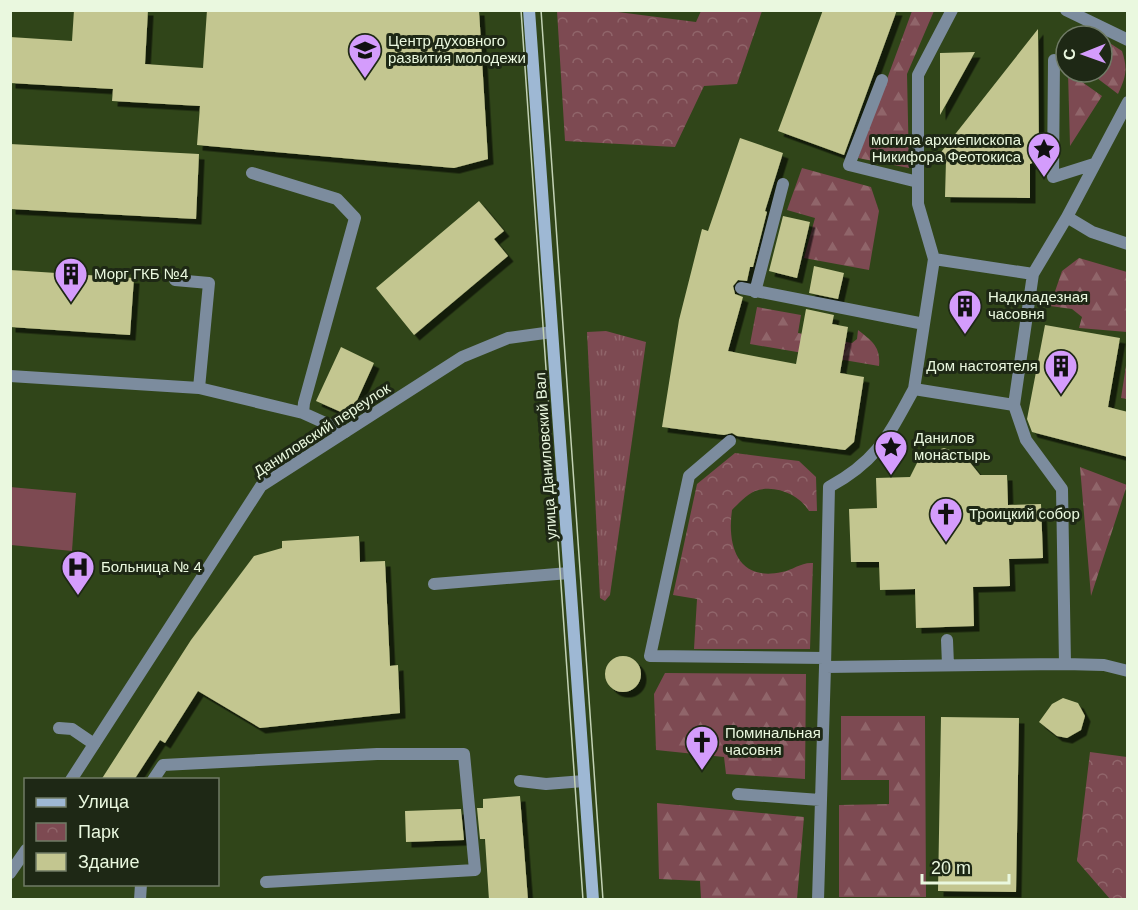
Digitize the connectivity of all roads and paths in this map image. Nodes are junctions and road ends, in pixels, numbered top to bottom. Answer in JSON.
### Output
{"nodes":[{"id":1,"x":529,"y":10,"type":"edge"},
{"id":2,"x":952,"y":10,"type":"edge"},
{"id":3,"x":1066,"y":10,"type":"edge"},
{"id":4,"x":1128,"y":40,"type":"edge"},
{"id":5,"x":1054,"y":60,"type":"dead end"},
{"id":6,"x":882,"y":80,"type":"dead end"},
{"id":7,"x":1128,"y":102,"type":"edge"},
{"id":8,"x":1094,"y":164,"type":"junction"},
{"id":9,"x":252,"y":173,"type":"dead end"},
{"id":10,"x":918,"y":182,"type":"junction"},
{"id":11,"x":783,"y":184,"type":"dead end"},
{"id":12,"x":1067,"y":218,"type":"junction"},
{"id":13,"x":1128,"y":244,"type":"edge"},
{"id":14,"x":934,"y":259,"type":"junction"},
{"id":15,"x":1033,"y":274,"type":"junction"},
{"id":16,"x":176,"y":280,"type":"dead end"},
{"id":17,"x":741,"y":288,"type":"dead end"},
{"id":18,"x":755,"y":292,"type":"junction"},
{"id":19,"x":924,"y":324,"type":"junction"},
{"id":20,"x":552,"y":332,"type":"junction"},
{"id":21,"x":10,"y":376,"type":"edge"},
{"id":22,"x":199,"y":388,"type":"junction"},
{"id":23,"x":914,"y":389,"type":"junction"},
{"id":24,"x":1014,"y":405,"type":"junction"},
{"id":25,"x":303,"y":413,"type":"junction"},
{"id":26,"x":345,"y":432,"type":"junction"},
{"id":27,"x":730,"y":441,"type":"dead end"},
{"id":28,"x":569,"y":573,"type":"junction"},
{"id":29,"x":434,"y":584,"type":"dead end"},
{"id":30,"x":947,"y":640,"type":"dead end"},
{"id":31,"x":825,"y":662,"type":"junction"},
{"id":32,"x":1065,"y":664,"type":"junction"},
{"id":33,"x":948,"y":665,"type":"junction"},
{"id":34,"x":1128,"y":671,"type":"edge"},
{"id":35,"x":59,"y":728,"type":"dead end"},
{"id":36,"x":94,"y":744,"type":"junction"},
{"id":37,"x":72,"y":778,"type":"edge"},
{"id":38,"x":154,"y":778,"type":"edge"},
{"id":39,"x":520,"y":781,"type":"dead end"},
{"id":40,"x":584,"y":781,"type":"junction"},
{"id":41,"x":738,"y":794,"type":"dead end"},
{"id":42,"x":820,"y":800,"type":"junction"},
{"id":43,"x":24,"y":853,"type":"edge"},
{"id":44,"x":10,"y":873,"type":"edge"},
{"id":45,"x":266,"y":882,"type":"dead end"},
{"id":46,"x":592,"y":900,"type":"edge"},
{"id":47,"x":818,"y":900,"type":"edge"}],
"edges":[{"from":1,"to":20,"type":"main road","name":"улица Даниловский Вал"},
{"from":2,"to":10,"type":"street"},
{"from":3,"to":4,"type":"street"},
{"from":5,"to":8,"type":"street"},
{"from":6,"to":10,"type":"street"},
{"from":7,"to":8,"type":"street"},
{"from":8,"to":12,"type":"street"},
{"from":9,"to":25,"type":"street"},
{"from":10,"to":14,"type":"street"},
{"from":11,"to":18,"type":"street"},
{"from":12,"to":13,"type":"street"},
{"from":12,"to":15,"type":"street"},
{"from":14,"to":15,"type":"street"},
{"from":14,"to":19,"type":"street"},
{"from":15,"to":24,"type":"street"},
{"from":16,"to":22,"type":"street"},
{"from":17,"to":18,"type":"street"},
{"from":18,"to":19,"type":"street"},
{"from":19,"to":23,"type":"street"},
{"from":20,"to":26,"type":"street","name":"Даниловский переулок"},
{"from":20,"to":28,"type":"main road","name":"улица Даниловский Вал"},
{"from":21,"to":22,"type":"street"},
{"from":22,"to":25,"type":"street"},
{"from":23,"to":24,"type":"street"},
{"from":23,"to":31,"type":"street"},
{"from":24,"to":32,"type":"street"},
{"from":25,"to":26,"type":"street"},
{"from":26,"to":36,"type":"street","name":"Даниловский переулок"},
{"from":27,"to":31,"type":"street"},
{"from":28,"to":29,"type":"street"},
{"from":28,"to":40,"type":"main road","name":"улица Даниловский Вал"},
{"from":30,"to":33,"type":"street"},
{"from":31,"to":33,"type":"street"},
{"from":31,"to":42,"type":"street"},
{"from":32,"to":33,"type":"street"},
{"from":32,"to":34,"type":"street"},
{"from":35,"to":36,"type":"street"},
{"from":36,"to":37,"type":"street","name":"Даниловский переулок"},
{"from":38,"to":45,"type":"street"},
{"from":39,"to":40,"type":"street"},
{"from":40,"to":46,"type":"main road","name":"улица Даниловский Вал"},
{"from":41,"to":42,"type":"street"},
{"from":42,"to":47,"type":"street"},
{"from":43,"to":44,"type":"street"}]}
